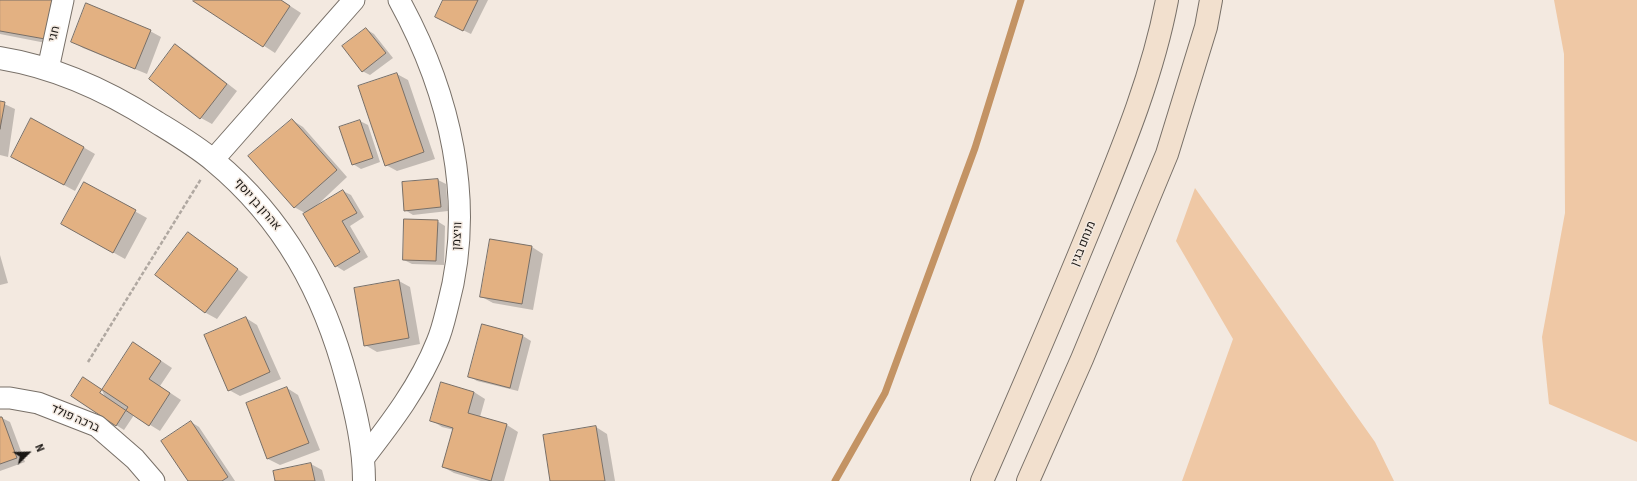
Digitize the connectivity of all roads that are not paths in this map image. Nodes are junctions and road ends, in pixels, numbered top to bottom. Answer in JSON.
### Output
{"nodes":[{"id":1,"x":63,"y":0,"type":"edge"},
{"id":2,"x":354,"y":0,"type":"edge"},
{"id":3,"x":399,"y":0,"type":"edge"},
{"id":4,"x":1167,"y":0,"type":"edge"},
{"id":5,"x":1211,"y":0,"type":"edge"},
{"id":6,"x":0,"y":58,"type":"edge"},
{"id":7,"x":48,"y":69,"type":"junction"},
{"id":8,"x":213,"y":160,"type":"junction"},
{"id":9,"x":0,"y":398,"type":"edge"},
{"id":10,"x":363,"y":460,"type":"junction"},
{"id":11,"x":154,"y":481,"type":"edge"},
{"id":12,"x":364,"y":481,"type":"edge"},
{"id":13,"x":982,"y":481,"type":"edge"},
{"id":14,"x":1028,"y":481,"type":"edge"}],
"edges":[{"from":1,"to":7,"type":"street","name":"חגי"},
{"from":2,"to":8,"type":"street"},
{"from":3,"to":10,"type":"street","name":"וויצמן"},
{"from":4,"to":13,"type":"main road","name":"מנחם בגין"},
{"from":5,"to":14,"type":"main road"},
{"from":6,"to":7,"type":"street","name":"אהרון בן יוסף"},
{"from":7,"to":8,"type":"street","name":"אהרון בן יוסף"},
{"from":8,"to":10,"type":"street","name":"אהרון בן יוסף"},
{"from":9,"to":11,"type":"street","name":"ברכה פולד"},
{"from":10,"to":12,"type":"street","name":"אהרון בן יוסף"}]}
